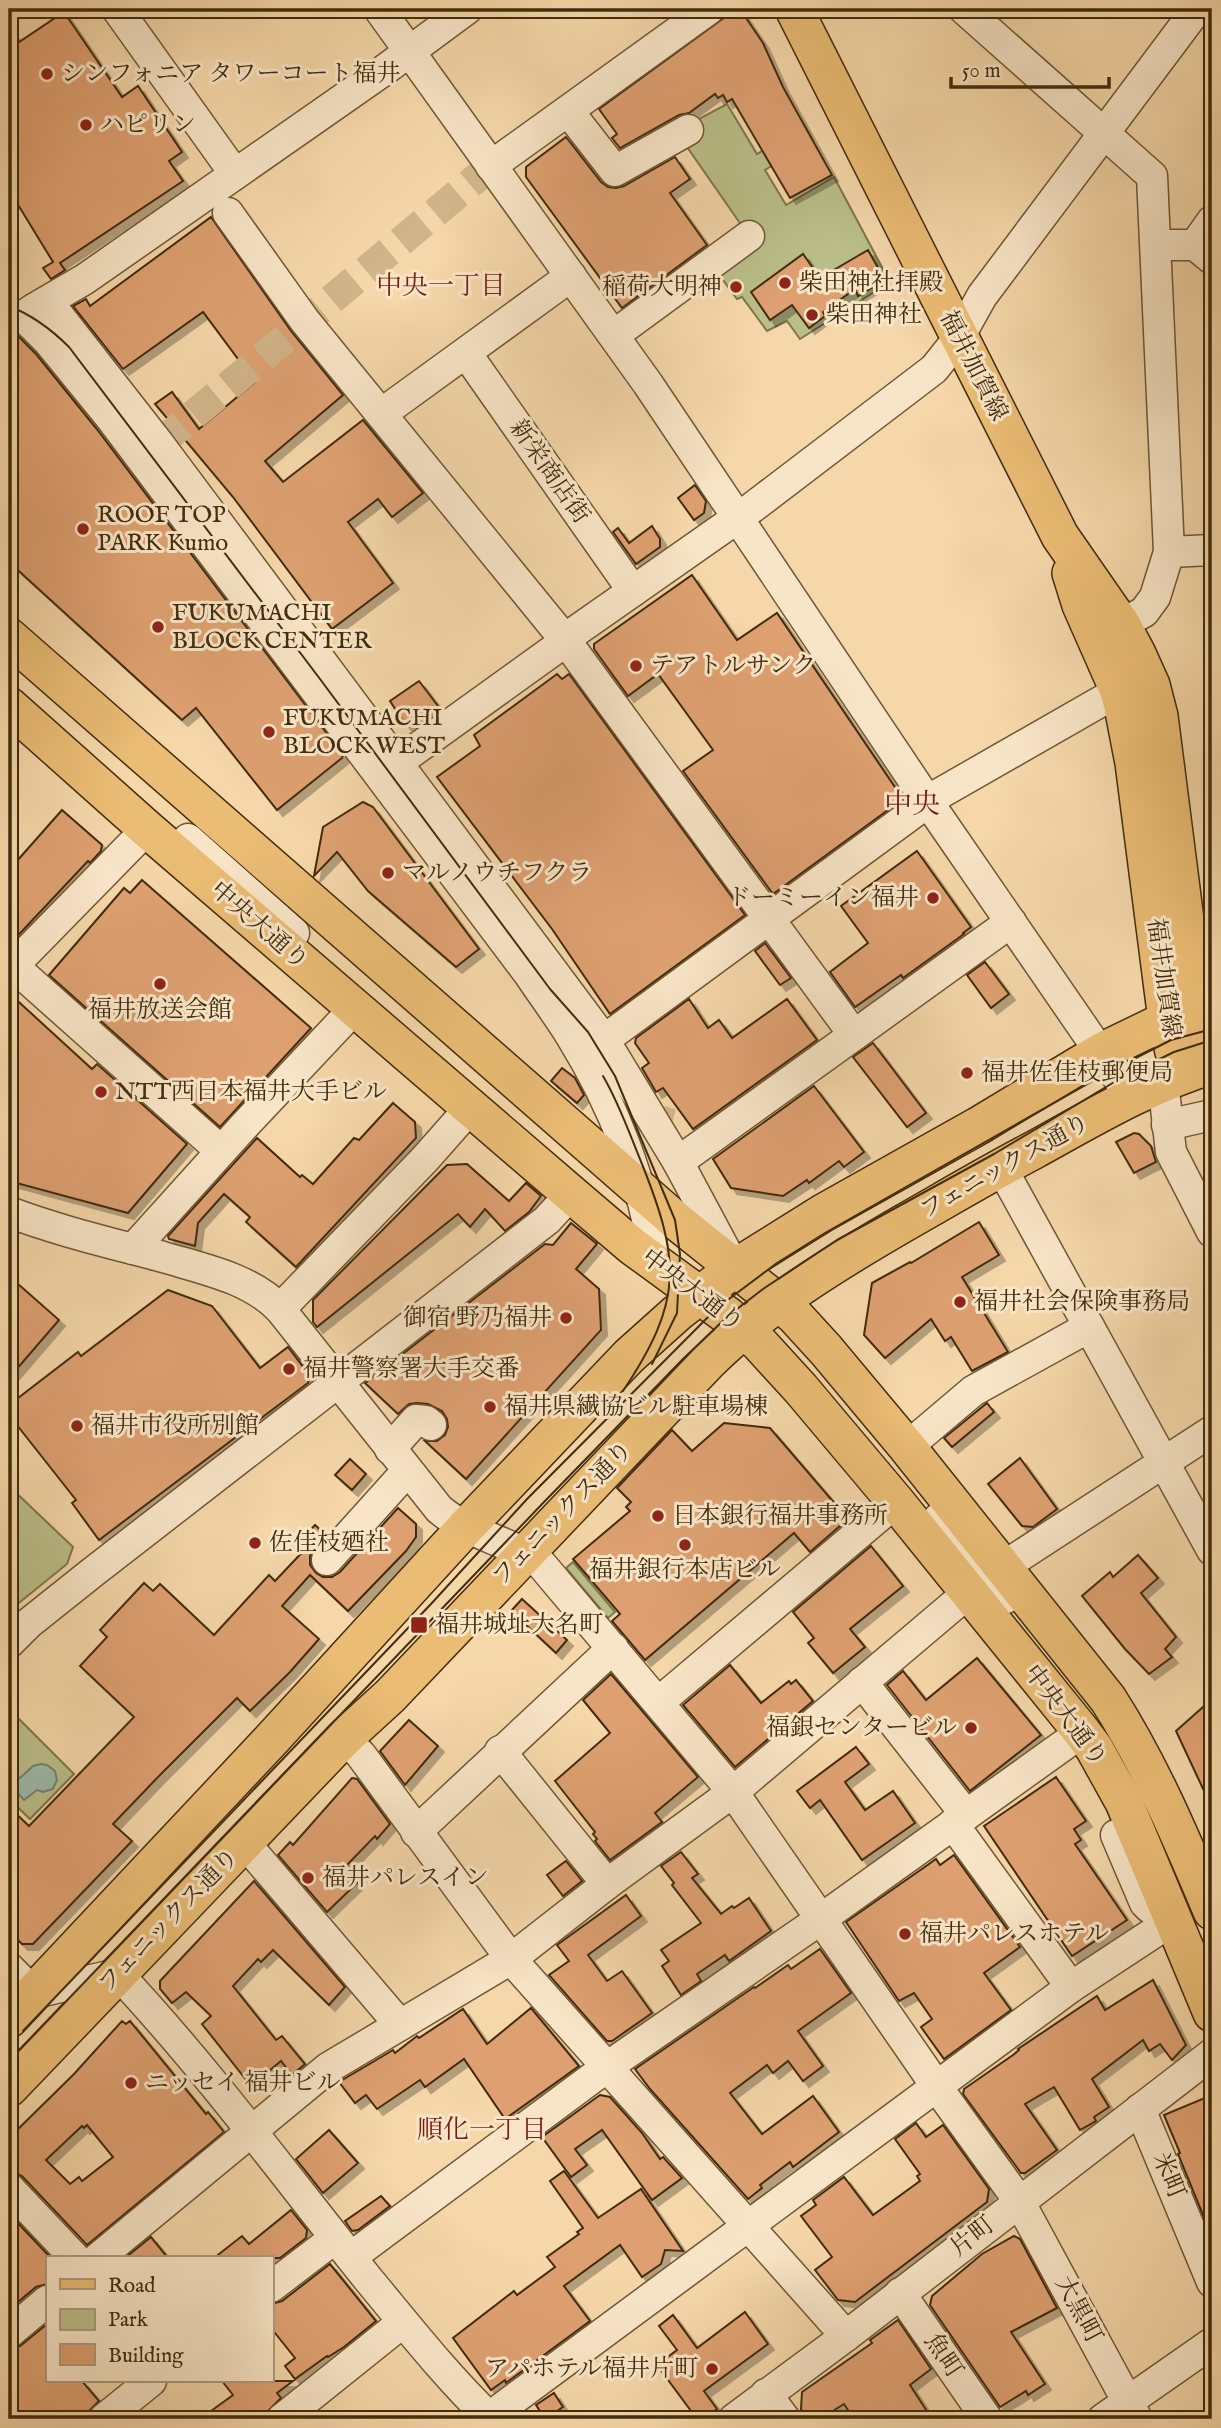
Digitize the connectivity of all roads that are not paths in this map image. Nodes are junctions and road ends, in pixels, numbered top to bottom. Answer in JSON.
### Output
{"nodes":[{"id":1,"x":117,"y":9,"type":"edge"},
{"id":2,"x":379,"y":9,"type":"edge"},
{"id":3,"x":467,"y":9,"type":"edge"},
{"id":4,"x":709,"y":9,"type":"edge"},
{"id":5,"x":794,"y":9,"type":"edge"},
{"id":6,"x":964,"y":9,"type":"edge"},
{"id":7,"x":1197,"y":9,"type":"edge"},
{"id":8,"x":408,"y":51,"type":"junction"},
{"id":9,"x":569,"y":112,"type":"junction"},
{"id":10,"x":688,"y":130,"type":"dead end"},
{"id":11,"x":1104,"y":134,"type":"junction"},
{"id":12,"x":491,"y":166,"type":"junction"},
{"id":13,"x":235,"y":174,"type":"junction"},
{"id":14,"x":228,"y":213,"type":"dead end"},
{"id":15,"x":749,"y":236,"type":"dead end"},
{"id":16,"x":1206,"y":242,"type":"edge"},
{"id":17,"x":1156,"y":245,"type":"junction"},
{"id":18,"x":571,"y":276,"type":"junction"},
{"id":19,"x":26,"y":311,"type":"edge"},
{"id":20,"x":614,"y":335,"type":"junction"},
{"id":21,"x":958,"y":339,"type":"junction"},
{"id":22,"x":466,"y":353,"type":"junction"},
{"id":23,"x":380,"y":414,"type":"junction"},
{"id":24,"x":738,"y":516,"type":"junction"},
{"id":25,"x":1059,"y":536,"type":"junction"},
{"id":26,"x":1212,"y":550,"type":"edge"},
{"id":27,"x":1168,"y":552,"type":"junction"},
{"id":28,"x":632,"y":591,"type":"junction"},
{"id":29,"x":1121,"y":624,"type":"junction"},
{"id":30,"x":9,"y":637,"type":"edge"},
{"id":31,"x":566,"y":641,"type":"junction"},
{"id":32,"x":9,"y":652,"type":"edge"},
{"id":33,"x":1119,"y":691,"type":"junction"},
{"id":34,"x":9,"y":706,"type":"edge"},
{"id":35,"x":388,"y":770,"type":"junction"},
{"id":36,"x":928,"y":802,"type":"junction"},
{"id":37,"x":193,"y":822,"type":"junction"},
{"id":38,"x":147,"y":829,"type":"junction"},
{"id":39,"x":769,"y":920,"type":"junction"},
{"id":40,"x":1011,"y":922,"type":"junction"},
{"id":41,"x":11,"y":968,"type":"edge"},
{"id":42,"x":1192,"y":1014,"type":"edge"},
{"id":43,"x":365,"y":1017,"type":"junction"},
{"id":44,"x":854,"y":1035,"type":"junction"},
{"id":45,"x":604,"y":1040,"type":"junction"},
{"id":46,"x":1101,"y":1052,"type":"junction"},
{"id":47,"x":592,"y":1076,"type":"junction"},
{"id":48,"x":1174,"y":1079,"type":"edge"},
{"id":49,"x":470,"y":1108,"type":"junction"},
{"id":50,"x":553,"y":1112,"type":"junction"},
{"id":51,"x":1212,"y":1115,"type":"edge"},
{"id":52,"x":1167,"y":1125,"type":"junction"},
{"id":53,"x":221,"y":1151,"type":"junction"},
{"id":54,"x":678,"y":1162,"type":"junction"},
{"id":55,"x":1001,"y":1167,"type":"junction"},
{"id":56,"x":639,"y":1187,"type":"junction"},
{"id":57,"x":571,"y":1194,"type":"junction"},
{"id":58,"x":9,"y":1212,"type":"edge"},
{"id":59,"x":1212,"y":1232,"type":"edge"},
{"id":60,"x":133,"y":1249,"type":"junction"},
{"id":61,"x":654,"y":1262,"type":"junction"},
{"id":62,"x":735,"y":1268,"type":"junction"},
{"id":63,"x":699,"y":1295,"type":"junction"},
{"id":64,"x":780,"y":1302,"type":"junction"},
{"id":65,"x":280,"y":1309,"type":"junction"},
{"id":66,"x":1089,"y":1327,"type":"junction"},
{"id":67,"x":744,"y":1329,"type":"junction"},
{"id":68,"x":629,"y":1356,"type":"junction"},
{"id":69,"x":337,"y":1382,"type":"junction"},
{"id":70,"x":431,"y":1425,"type":"dead end"},
{"id":71,"x":1212,"y":1430,"type":"edge"},
{"id":72,"x":907,"y":1447,"type":"junction"},
{"id":73,"x":399,"y":1460,"type":"junction"},
{"id":74,"x":1164,"y":1463,"type":"junction"},
{"id":75,"x":896,"y":1502,"type":"junction"},
{"id":76,"x":939,"y":1518,"type":"dead end"},
{"id":77,"x":466,"y":1527,"type":"junction"},
{"id":78,"x":1212,"y":1550,"type":"edge"},
{"id":79,"x":524,"y":1554,"type":"junction"},
{"id":80,"x":327,"y":1560,"type":"dead end"},
{"id":81,"x":1003,"y":1567,"type":"junction"},
{"id":82,"x":968,"y":1593,"type":"junction"},
{"id":83,"x":9,"y":1643,"type":"edge"},
{"id":84,"x":613,"y":1648,"type":"junction"},
{"id":85,"x":1090,"y":1673,"type":"junction"},
{"id":86,"x":862,"y":1682,"type":"junction"},
{"id":87,"x":659,"y":1702,"type":"junction"},
{"id":88,"x":1082,"y":1732,"type":"junction"},
{"id":89,"x":344,"y":1738,"type":"junction"},
{"id":90,"x":500,"y":1751,"type":"junction"},
{"id":91,"x":733,"y":1792,"type":"junction"},
{"id":92,"x":959,"y":1820,"type":"junction"},
{"id":93,"x":416,"y":1832,"type":"junction"},
{"id":94,"x":1116,"y":1835,"type":"dead end"},
{"id":95,"x":244,"y":1842,"type":"junction"},
{"id":96,"x":607,"y":1884,"type":"junction"},
{"id":97,"x":1211,"y":1902,"type":"edge"},
{"id":98,"x":821,"y":1919,"type":"junction"},
{"id":99,"x":1172,"y":1919,"type":"junction"},
{"id":100,"x":511,"y":1959,"type":"junction"},
{"id":101,"x":118,"y":1975,"type":"junction"},
{"id":102,"x":21,"y":1980,"type":"edge"},
{"id":103,"x":1071,"y":1987,"type":"junction"},
{"id":104,"x":1212,"y":2012,"type":"edge"},
{"id":105,"x":9,"y":2019,"type":"edge"},
{"id":106,"x":400,"y":2025,"type":"junction"},
{"id":107,"x":1212,"y":2054,"type":"edge"},
{"id":108,"x":607,"y":2067,"type":"junction"},
{"id":109,"x":937,"y":2087,"type":"junction"},
{"id":110,"x":9,"y":2088,"type":"edge"},
{"id":111,"x":1140,"y":2109,"type":"junction"},
{"id":112,"x":250,"y":2132,"type":"junction"},
{"id":113,"x":9,"y":2188,"type":"edge"},
{"id":114,"x":1019,"y":2201,"type":"junction"},
{"id":115,"x":750,"y":2227,"type":"junction"},
{"id":116,"x":343,"y":2248,"type":"junction"},
{"id":117,"x":73,"y":2256,"type":"edge"},
{"id":118,"x":100,"y":2256,"type":"edge"},
{"id":119,"x":1212,"y":2282,"type":"edge"},
{"id":120,"x":273,"y":2286,"type":"edge"},
{"id":121,"x":900,"y":2294,"type":"junction"},
{"id":122,"x":46,"y":2302,"type":"edge"},
{"id":123,"x":403,"y":2322,"type":"junction"},
{"id":124,"x":9,"y":2333,"type":"edge"},
{"id":125,"x":846,"y":2336,"type":"junction"},
{"id":126,"x":1212,"y":2343,"type":"edge"},
{"id":127,"x":150,"y":2382,"type":"edge"},
{"id":128,"x":766,"y":2394,"type":"junction"},
{"id":129,"x":1133,"y":2410,"type":"edge"},
{"id":130,"x":104,"y":2419,"type":"edge"},
{"id":131,"x":282,"y":2419,"type":"edge"},
{"id":132,"x":489,"y":2419,"type":"edge"},
{"id":133,"x":734,"y":2419,"type":"edge"},
{"id":134,"x":785,"y":2419,"type":"edge"},
{"id":135,"x":986,"y":2419,"type":"edge"},
{"id":136,"x":1103,"y":2419,"type":"edge"}],
"edges":[{"from":1,"to":13,"type":"street"},
{"from":2,"to":8,"type":"street"},
{"from":3,"to":8,"type":"street"},
{"from":4,"to":9,"type":"street"},
{"from":5,"to":21,"type":"main road","name":"福井加賀線"},
{"from":6,"to":11,"type":"street"},
{"from":7,"to":11,"type":"street"},
{"from":8,"to":12,"type":"street"},
{"from":8,"to":13,"type":"street"},
{"from":9,"to":10,"type":"street"},
{"from":9,"to":12,"type":"street"},
{"from":11,"to":17,"type":"street"},
{"from":11,"to":21,"type":"street"},
{"from":12,"to":18,"type":"street"},
{"from":13,"to":19,"type":"street"},
{"from":14,"to":23,"type":"street"},
{"from":15,"to":20,"type":"street"},
{"from":16,"to":17,"type":"street"},
{"from":17,"to":27,"type":"street"},
{"from":18,"to":20,"type":"street"},
{"from":18,"to":22,"type":"street"},
{"from":19,"to":35,"type":"street"},
{"from":20,"to":24,"type":"street"},
{"from":21,"to":24,"type":"street"},
{"from":21,"to":25,"type":"main road","name":"福井加賀線"},
{"from":22,"to":23,"type":"street"},
{"from":22,"to":28,"type":"street","name":"新栄商店街"},
{"from":23,"to":31,"type":"street"},
{"from":24,"to":28,"type":"street"},
{"from":24,"to":36,"type":"street"},
{"from":25,"to":29,"type":"main road","name":"福井加賀線"},
{"from":25,"to":33,"type":"main road","name":"福井加賀線"},
{"from":26,"to":27,"type":"street"},
{"from":27,"to":29,"type":"street"},
{"from":28,"to":31,"type":"street"},
{"from":29,"to":42,"type":"main road","name":"福井加賀線"},
{"from":30,"to":37,"type":"main road","name":"中央大通り"},
{"from":31,"to":35,"type":"street"},
{"from":31,"to":39,"type":"street"},
{"from":32,"to":37,"type":"street"},
{"from":33,"to":36,"type":"street"},
{"from":33,"to":42,"type":"main road","name":"福井加賀線"},
{"from":34,"to":38,"type":"main road","name":"中央大通り"},
{"from":35,"to":45,"type":"street"},
{"from":35,"to":47,"type":"street"},
{"from":36,"to":39,"type":"street"},
{"from":36,"to":40,"type":"street"},
{"from":37,"to":43,"type":"street"},
{"from":37,"to":50,"type":"main road","name":"中央大通り"},
{"from":38,"to":41,"type":"street"},
{"from":38,"to":43,"type":"main road","name":"中央大通り"},
{"from":39,"to":44,"type":"street"},
{"from":39,"to":45,"type":"street"},
{"from":40,"to":44,"type":"street"},
{"from":40,"to":46,"type":"street"},
{"from":41,"to":53,"type":"street"},
{"from":42,"to":46,"type":"main road","name":"フェニックス通り"},
{"from":42,"to":48,"type":"main road","name":"福井加賀線"},
{"from":43,"to":49,"type":"main road","name":"中央大通り"},
{"from":43,"to":53,"type":"street"},
{"from":44,"to":54,"type":"street"},
{"from":45,"to":54,"type":"street"},
{"from":46,"to":48,"type":"street"},
{"from":46,"to":62,"type":"main road","name":"フェニックス通り"},
{"from":47,"to":50,"type":"street"},
{"from":47,"to":56,"type":"street"},
{"from":48,"to":52,"type":"street"},
{"from":48,"to":55,"type":"main road","name":"フェニックス通り"},
{"from":49,"to":57,"type":"main road","name":"中央大通り"},
{"from":49,"to":65,"type":"street"},
{"from":50,"to":56,"type":"main road","name":"中央大通り"},
{"from":51,"to":52,"type":"street"},
{"from":52,"to":59,"type":"street"},
{"from":53,"to":60,"type":"street"},
{"from":54,"to":62,"type":"street"},
{"from":55,"to":64,"type":"main road","name":"フェニックス通り"},
{"from":55,"to":66,"type":"street"},
{"from":56,"to":61,"type":"street"},
{"from":56,"to":62,"type":"main road","name":"中央大通り"},
{"from":57,"to":61,"type":"main road","name":"中央大通り"},
{"from":57,"to":69,"type":"street"},
{"from":58,"to":60,"type":"street","name":"大黒町"},
{"from":60,"to":65,"type":"street","name":"大黒町"},
{"from":61,"to":63,"type":"main road","name":"中央大通り"},
{"from":61,"to":68,"type":"main road"},
{"from":62,"to":63,"type":"main road","name":"フェニックス通り"},
{"from":62,"to":64,"type":"main road","name":"中央大通り"},
{"from":63,"to":67,"type":"main road","name":"中央大通り"},
{"from":63,"to":68,"type":"main road","name":"フェニックス通り"},
{"from":64,"to":67,"type":"main road","name":"フェニックス通り"},
{"from":64,"to":72,"type":"main road","name":"中央大通り"},
{"from":65,"to":69,"type":"street","name":"大黒町"},
{"from":66,"to":72,"type":"street"},
{"from":66,"to":74,"type":"street"},
{"from":67,"to":75,"type":"main road","name":"中央大通り"},
{"from":67,"to":79,"type":"main road","name":"フェニックス通り"},
{"from":68,"to":77,"type":"main road","name":"フェニックス通り"},
{"from":69,"to":73,"type":"street","name":"大黒町"},
{"from":69,"to":83,"type":"street"},
{"from":70,"to":73,"type":"street"},
{"from":71,"to":74,"type":"street"},
{"from":72,"to":81,"type":"main road","name":"中央大通り"},
{"from":73,"to":77,"type":"street","name":"大黒町"},
{"from":73,"to":80,"type":"street"},
{"from":74,"to":78,"type":"street"},
{"from":74,"to":81,"type":"street"},
{"from":75,"to":82,"type":"main road","name":"中央大通り"},
{"from":75,"to":87,"type":"street"},
{"from":76,"to":85,"type":"street"},
{"from":77,"to":79,"type":"street","name":"大黒町"},
{"from":77,"to":102,"type":"main road","name":"フェニックス通り"},
{"from":79,"to":84,"type":"street","name":"大黒町"},
{"from":79,"to":89,"type":"main road","name":"フェニックス通り"},
{"from":81,"to":85,"type":"main road","name":"中央大通り"},
{"from":82,"to":86,"type":"street"},
{"from":82,"to":88,"type":"main road","name":"中央大通り"},
{"from":84,"to":87,"type":"street","name":"大黒町"},
{"from":84,"to":90,"type":"street"},
{"from":85,"to":97,"type":"main road","name":"中央大通り"},
{"from":86,"to":91,"type":"street"},
{"from":86,"to":92,"type":"street"},
{"from":87,"to":91,"type":"street","name":"大黒町"},
{"from":88,"to":92,"type":"street"},
{"from":88,"to":99,"type":"main road","name":"中央大通り"},
{"from":89,"to":93,"type":"street"},
{"from":89,"to":95,"type":"main road","name":"フェニックス通り"},
{"from":90,"to":93,"type":"street"},
{"from":90,"to":96,"type":"street"},
{"from":91,"to":96,"type":"street"},
{"from":91,"to":98,"type":"street","name":"大黒町"},
{"from":92,"to":98,"type":"street"},
{"from":92,"to":103,"type":"street"},
{"from":93,"to":100,"type":"street"},
{"from":94,"to":99,"type":"street"},
{"from":95,"to":101,"type":"main road","name":"フェニックス通り"},
{"from":95,"to":106,"type":"street"},
{"from":96,"to":100,"type":"street"},
{"from":98,"to":108,"type":"street"},
{"from":98,"to":109,"type":"street","name":"大黒町"},
{"from":99,"to":103,"type":"street"},
{"from":99,"to":104,"type":"main road","name":"中央大通り"},
{"from":100,"to":106,"type":"street"},
{"from":100,"to":108,"type":"street"},
{"from":101,"to":102,"type":"street"},
{"from":101,"to":110,"type":"main road","name":"フェニックス通り"},
{"from":101,"to":112,"type":"street"},
{"from":102,"to":105,"type":"main road","name":"フェニックス通り"},
{"from":103,"to":109,"type":"street"},
{"from":106,"to":112,"type":"street"},
{"from":107,"to":111,"type":"street","name":"片町"},
{"from":108,"to":115,"type":"street"},
{"from":108,"to":116,"type":"street"},
{"from":109,"to":114,"type":"street","name":"大黒町"},
{"from":109,"to":115,"type":"street"},
{"from":111,"to":114,"type":"street","name":"片町"},
{"from":111,"to":119,"type":"street","name":"米町"},
{"from":112,"to":116,"type":"street"},
{"from":112,"to":118,"type":"street"},
{"from":113,"to":117,"type":"street"},
{"from":114,"to":121,"type":"street","name":"片町"},
{"from":114,"to":129,"type":"street","name":"大黒町"},
{"from":115,"to":125,"type":"street"},
{"from":115,"to":132,"type":"street"},
{"from":116,"to":120,"type":"street"},
{"from":116,"to":123,"type":"street"},
{"from":121,"to":125,"type":"street","name":"片町"},
{"from":121,"to":135,"type":"street","name":"魚町"},
{"from":122,"to":124,"type":"street"},
{"from":123,"to":131,"type":"street"},
{"from":123,"to":132,"type":"street"},
{"from":125,"to":128,"type":"street","name":"片町"},
{"from":126,"to":129,"type":"street"},
{"from":127,"to":130,"type":"street"},
{"from":128,"to":133,"type":"street","name":"片町"},
{"from":128,"to":134,"type":"street"},
{"from":129,"to":136,"type":"street"}]}
